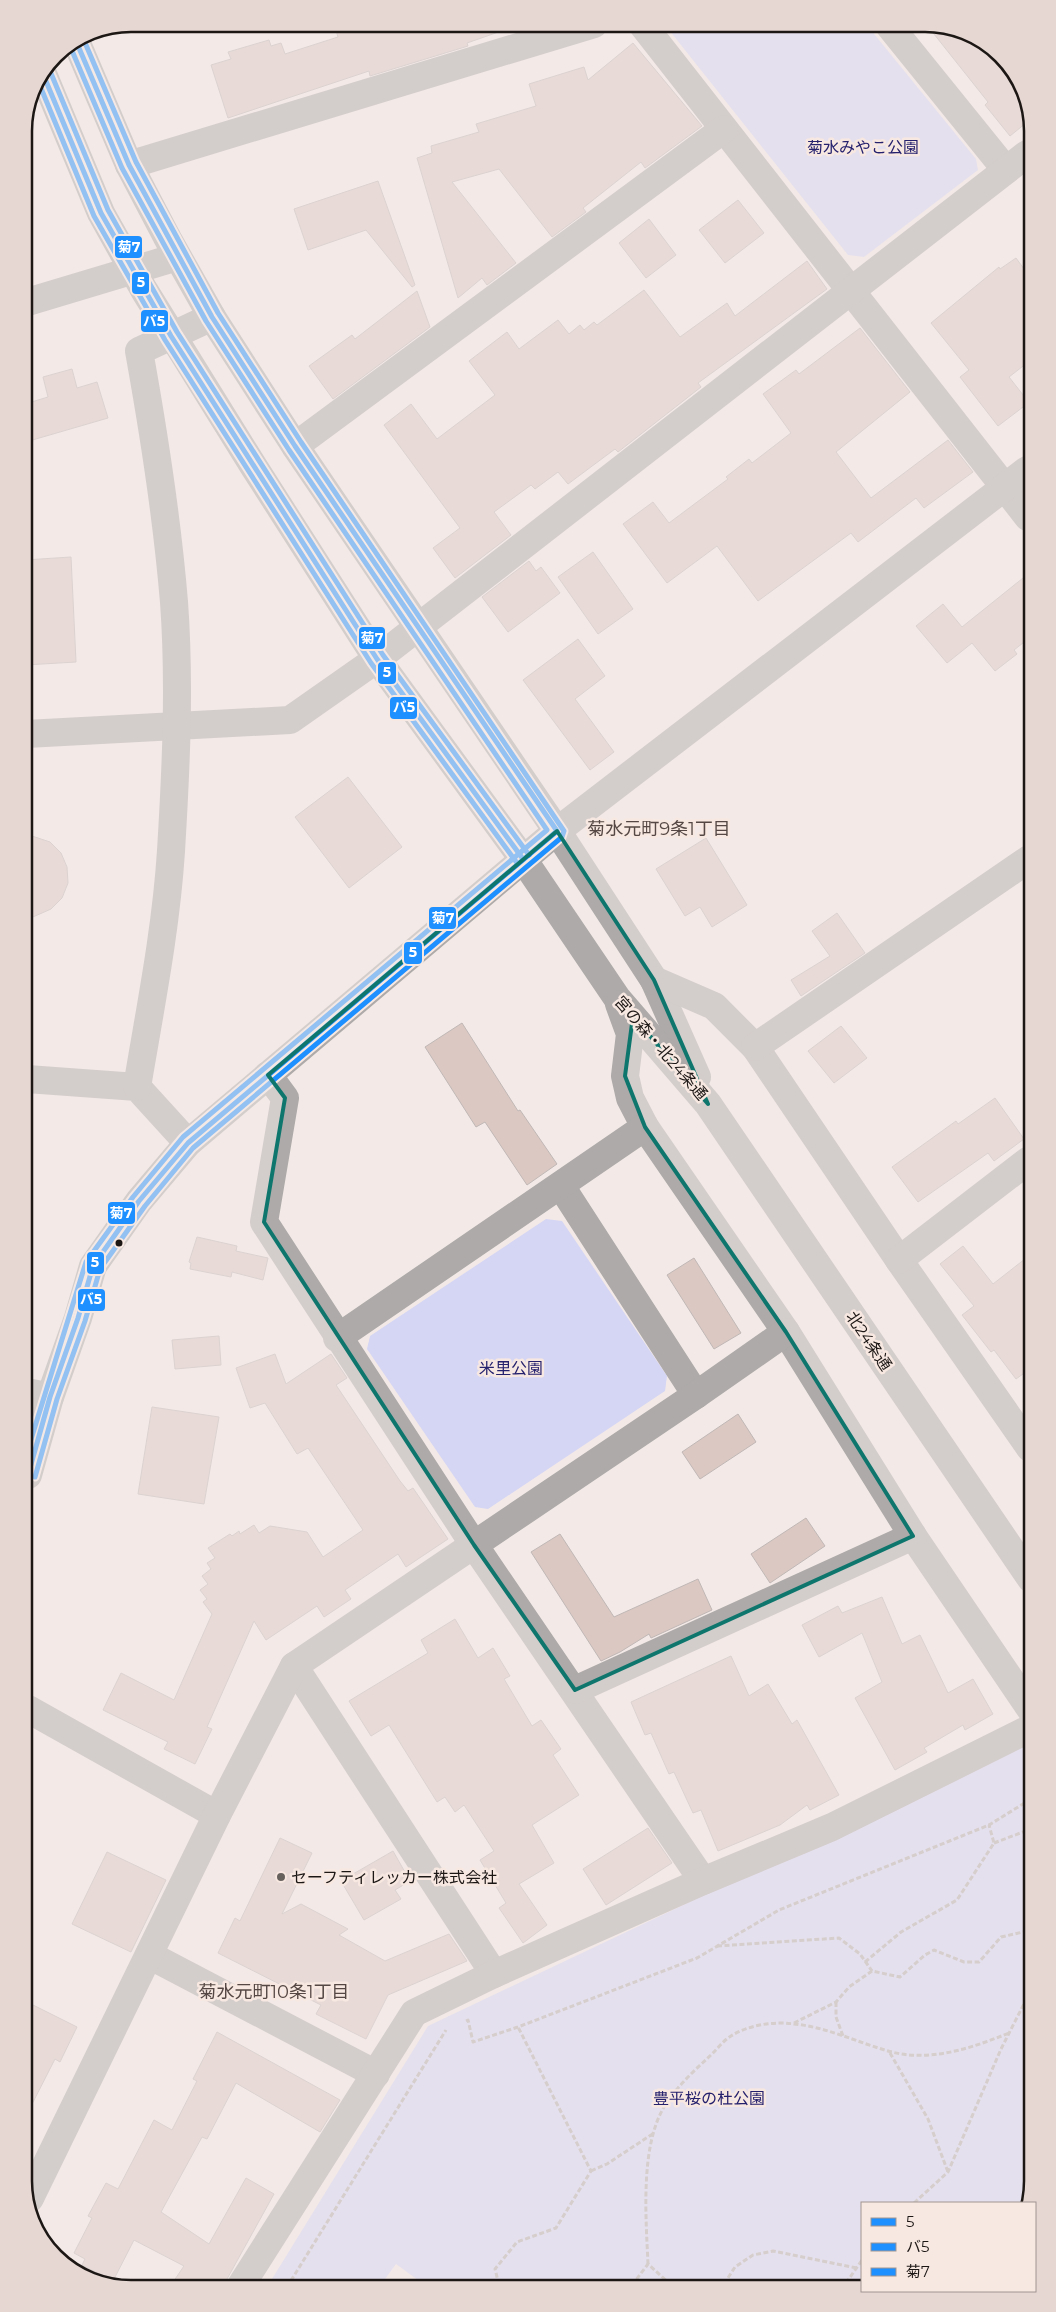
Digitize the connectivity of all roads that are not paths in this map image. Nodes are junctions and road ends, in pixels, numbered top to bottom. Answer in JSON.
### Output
{"nodes":[{"id":1,"x":564,"y":33,"type":"edge"},
{"id":2,"x":649,"y":33,"type":"edge"},
{"id":3,"x":896,"y":33,"type":"edge"},
{"id":4,"x":79,"y":48,"type":"edge"},
{"id":5,"x":46,"y":82,"type":"edge"},
{"id":6,"x":724,"y":129,"type":"junction"},
{"id":7,"x":1016,"y":162,"type":"edge"},
{"id":8,"x":129,"y":165,"type":"junction"},
{"id":9,"x":177,"y":257,"type":"junction"},
{"id":10,"x":133,"y":270,"type":"junction"},
{"id":11,"x":851,"y":290,"type":"junction"},
{"id":12,"x":33,"y":300,"type":"edge"},
{"id":13,"x":212,"y":317,"type":"junction"},
{"id":14,"x":171,"y":336,"type":"junction"},
{"id":15,"x":295,"y":446,"type":"junction"},
{"id":16,"x":1024,"y":473,"type":"edge"},
{"id":17,"x":1006,"y":487,"type":"junction"},
{"id":18,"x":1024,"y":512,"type":"edge"},
{"id":19,"x":417,"y":627,"type":"junction"},
{"id":20,"x":377,"y":659,"type":"junction"},
{"id":21,"x":176,"y":724,"type":"junction"},
{"id":22,"x":33,"y":734,"type":"edge"},
{"id":23,"x":557,"y":831,"type":"junction"},
{"id":24,"x":523,"y":859,"type":"junction"},
{"id":25,"x":1024,"y":862,"type":"edge"},
{"id":26,"x":654,"y":980,"type":"junction"},
{"id":27,"x":617,"y":998,"type":"junction"},
{"id":28,"x":755,"y":1047,"type":"junction"},
{"id":29,"x":268,"y":1076,"type":"junction"},
{"id":30,"x":33,"y":1079,"type":"edge"},
{"id":31,"x":137,"y":1087,"type":"junction"},
{"id":32,"x":708,"y":1104,"type":"junction"},
{"id":33,"x":645,"y":1127,"type":"junction"},
{"id":34,"x":188,"y":1143,"type":"junction"},
{"id":35,"x":1024,"y":1164,"type":"edge"},
{"id":36,"x":561,"y":1186,"type":"junction"},
{"id":37,"x":899,"y":1260,"type":"junction"},
{"id":38,"x":786,"y":1332,"type":"junction"},
{"id":39,"x":337,"y":1338,"type":"junction"},
{"id":40,"x":39,"y":1394,"type":"edge"},
{"id":41,"x":696,"y":1396,"type":"junction"},
{"id":42,"x":1024,"y":1439,"type":"edge"},
{"id":43,"x":32,"y":1443,"type":"edge"},
{"id":44,"x":913,"y":1536,"type":"junction"},
{"id":45,"x":474,"y":1545,"type":"junction"},
{"id":46,"x":1024,"y":1569,"type":"edge"},
{"id":47,"x":294,"y":1666,"type":"junction"},
{"id":48,"x":575,"y":1690,"type":"junction"},
{"id":49,"x":1024,"y":1700,"type":"edge"},
{"id":50,"x":32,"y":1711,"type":"edge"},
{"id":51,"x":1024,"y":1731,"type":"edge"},
{"id":52,"x":217,"y":1815,"type":"junction"},
{"id":53,"x":703,"y":1881,"type":"junction"},
{"id":54,"x":149,"y":1955,"type":"junction"},
{"id":55,"x":494,"y":1974,"type":"junction"},
{"id":56,"x":376,"y":2074,"type":"junction"},
{"id":57,"x":33,"y":2191,"type":"edge"},
{"id":58,"x":245,"y":2279,"type":"edge"}],
"edges":[{"from":1,"to":8,"type":"street"},
{"from":2,"to":6,"type":"street"},
{"from":3,"to":7,"type":"street"},
{"from":4,"to":8,"type":"street","name":"宮の森・北24条通"},
{"from":5,"to":10,"type":"street","name":"宮の森・北24条通"},
{"from":6,"to":11,"type":"street"},
{"from":6,"to":15,"type":"street"},
{"from":7,"to":11,"type":"street"},
{"from":8,"to":9,"type":"street","name":"宮の森・北24条通"},
{"from":9,"to":10,"type":"street"},
{"from":9,"to":13,"type":"street","name":"宮の森・北24条通"},
{"from":10,"to":12,"type":"street"},
{"from":10,"to":14,"type":"street","name":"宮の森・北24条通"},
{"from":11,"to":17,"type":"street"},
{"from":11,"to":19,"type":"street"},
{"from":13,"to":14,"type":"street"},
{"from":13,"to":15,"type":"street","name":"宮の森・北24条通"},
{"from":14,"to":20,"type":"street","name":"宮の森・北24条通"},
{"from":14,"to":21,"type":"street"},
{"from":15,"to":19,"type":"street","name":"宮の森・北24条通"},
{"from":16,"to":17,"type":"street"},
{"from":17,"to":18,"type":"street"},
{"from":17,"to":23,"type":"street"},
{"from":19,"to":20,"type":"street"},
{"from":19,"to":23,"type":"street","name":"宮の森・北24条通"},
{"from":20,"to":21,"type":"street"},
{"from":20,"to":24,"type":"street","name":"宮の森・北24条通"},
{"from":21,"to":22,"type":"street"},
{"from":21,"to":31,"type":"street"},
{"from":23,"to":24,"type":"street"},
{"from":23,"to":26,"type":"street","name":"宮の森・北24条通"},
{"from":24,"to":27,"type":"street","name":"宮の森・北24条通"},
{"from":24,"to":29,"type":"street"},
{"from":25,"to":28,"type":"street"},
{"from":26,"to":28,"type":"street"},
{"from":26,"to":32,"type":"street","name":"宮の森・北24条通"},
{"from":27,"to":32,"type":"street","name":"宮の森・北24条通"},
{"from":27,"to":33,"type":"street"},
{"from":28,"to":37,"type":"street"},
{"from":29,"to":34,"type":"street"},
{"from":29,"to":39,"type":"street"},
{"from":30,"to":31,"type":"street"},
{"from":31,"to":34,"type":"street"},
{"from":32,"to":46,"type":"street","name":"北24条通"},
{"from":33,"to":36,"type":"street"},
{"from":33,"to":38,"type":"street"},
{"from":34,"to":40,"type":"street"},
{"from":35,"to":37,"type":"street"},
{"from":36,"to":39,"type":"street"},
{"from":36,"to":41,"type":"street"},
{"from":37,"to":42,"type":"street"},
{"from":38,"to":41,"type":"street"},
{"from":38,"to":44,"type":"street"},
{"from":39,"to":45,"type":"street"},
{"from":40,"to":43,"type":"street"},
{"from":41,"to":45,"type":"street"},
{"from":44,"to":48,"type":"street"},
{"from":44,"to":49,"type":"street"},
{"from":45,"to":47,"type":"street"},
{"from":45,"to":48,"type":"street"},
{"from":47,"to":52,"type":"street"},
{"from":47,"to":55,"type":"street"},
{"from":48,"to":53,"type":"street"},
{"from":50,"to":52,"type":"street"},
{"from":51,"to":53,"type":"street"},
{"from":52,"to":54,"type":"street"},
{"from":53,"to":55,"type":"street"},
{"from":54,"to":56,"type":"street"},
{"from":54,"to":57,"type":"street"},
{"from":55,"to":56,"type":"street"},
{"from":56,"to":58,"type":"street"}]}
